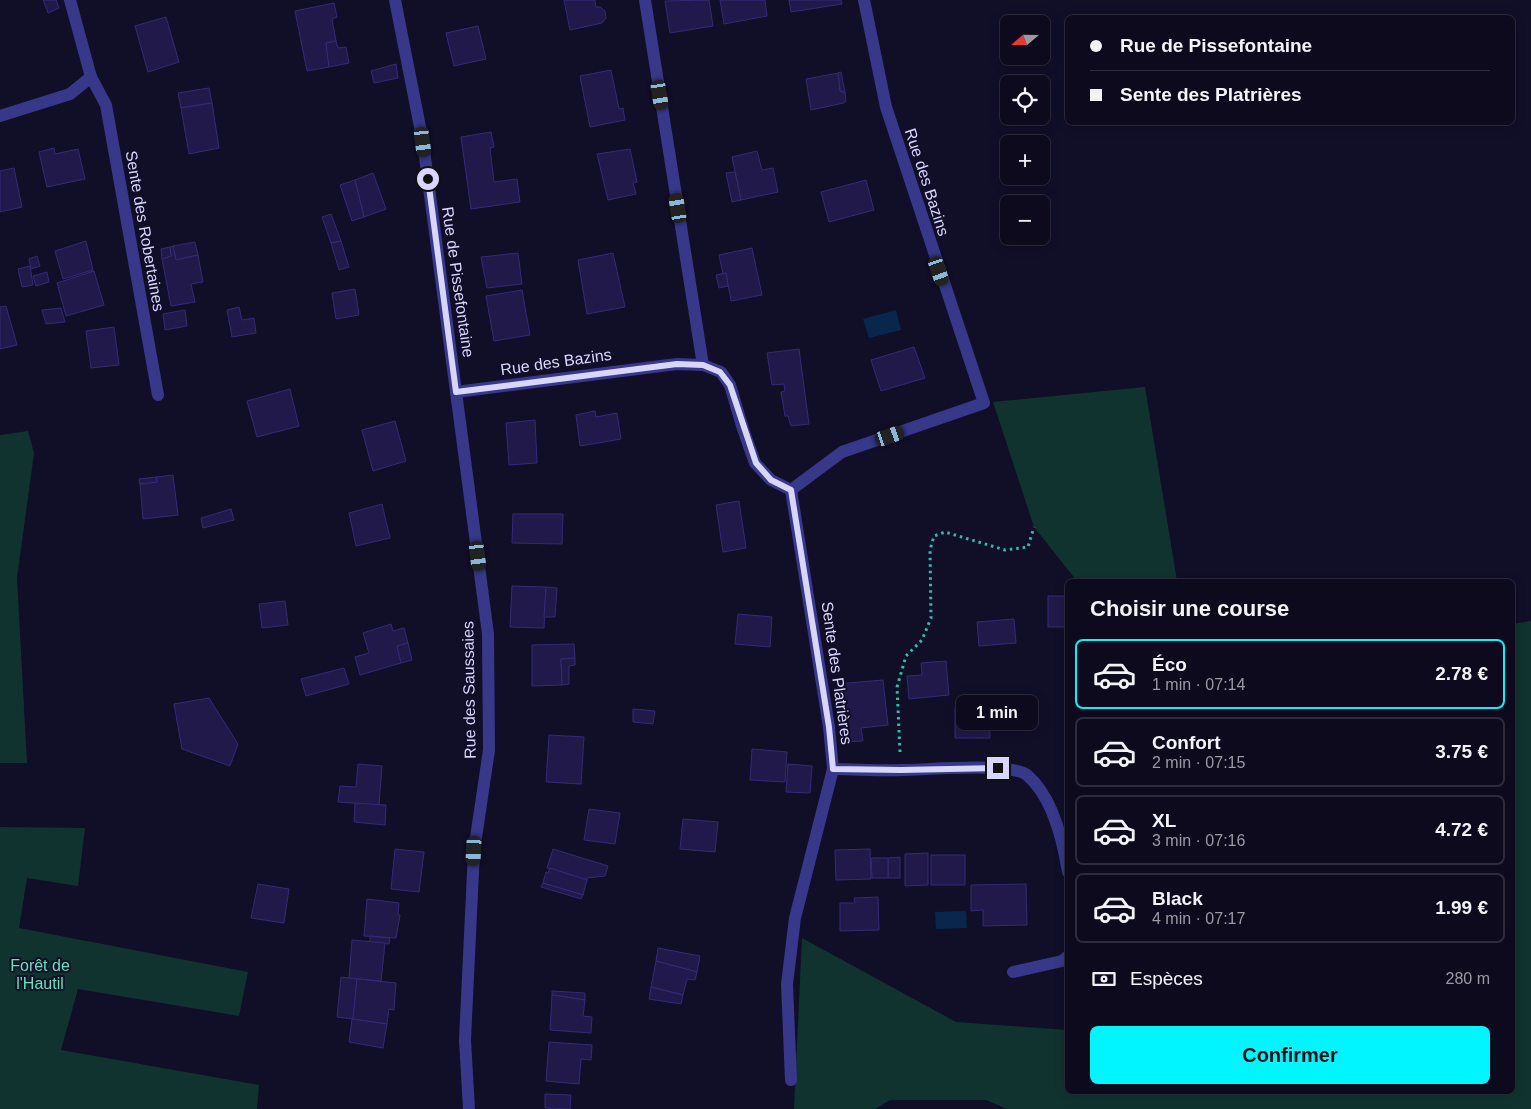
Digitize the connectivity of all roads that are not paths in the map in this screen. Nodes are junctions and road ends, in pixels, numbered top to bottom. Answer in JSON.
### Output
{"nodes":[{"id":1,"x":70,"y":0,"type":"edge"},
{"id":2,"x":395,"y":0,"type":"edge"},
{"id":3,"x":645,"y":0,"type":"edge"},
{"id":4,"x":864,"y":0,"type":"edge"},
{"id":5,"x":91,"y":77,"type":"junction"},
{"id":6,"x":0,"y":116,"type":"edge"},
{"id":7,"x":703,"y":365,"type":"junction"},
{"id":8,"x":456,"y":392,"type":"junction"},
{"id":9,"x":158,"y":395,"type":"dead end"},
{"id":10,"x":791,"y":490,"type":"junction"},
{"id":11,"x":833,"y":769,"type":"junction"},
{"id":12,"x":1065,"y":854,"type":"edge"},
{"id":13,"x":1065,"y":958,"type":"edge"},
{"id":14,"x":1013,"y":972,"type":"dead end"},
{"id":15,"x":791,"y":1080,"type":"dead end"},
{"id":16,"x":469,"y":1109,"type":"edge"}],
"edges":[{"from":1,"to":5,"type":"street","name":"Sente des Robertaines"},
{"from":2,"to":8,"type":"street","name":"Rue de Pissefontaine"},
{"from":3,"to":7,"type":"street"},
{"from":4,"to":10,"type":"street","name":"Rue des Bazins"},
{"from":5,"to":6,"type":"street"},
{"from":5,"to":9,"type":"street","name":"Sente des Robertaines"},
{"from":7,"to":8,"type":"street","name":"Rue des Bazins"},
{"from":7,"to":10,"type":"street"},
{"from":8,"to":16,"type":"street","name":"Rue des Saussaies"},
{"from":10,"to":11,"type":"street","name":"Sente des Platrières"},
{"from":11,"to":12,"type":"street","name":"Sente des Platrières"},
{"from":11,"to":15,"type":"street"},
{"from":13,"to":14,"type":"street"}]}
